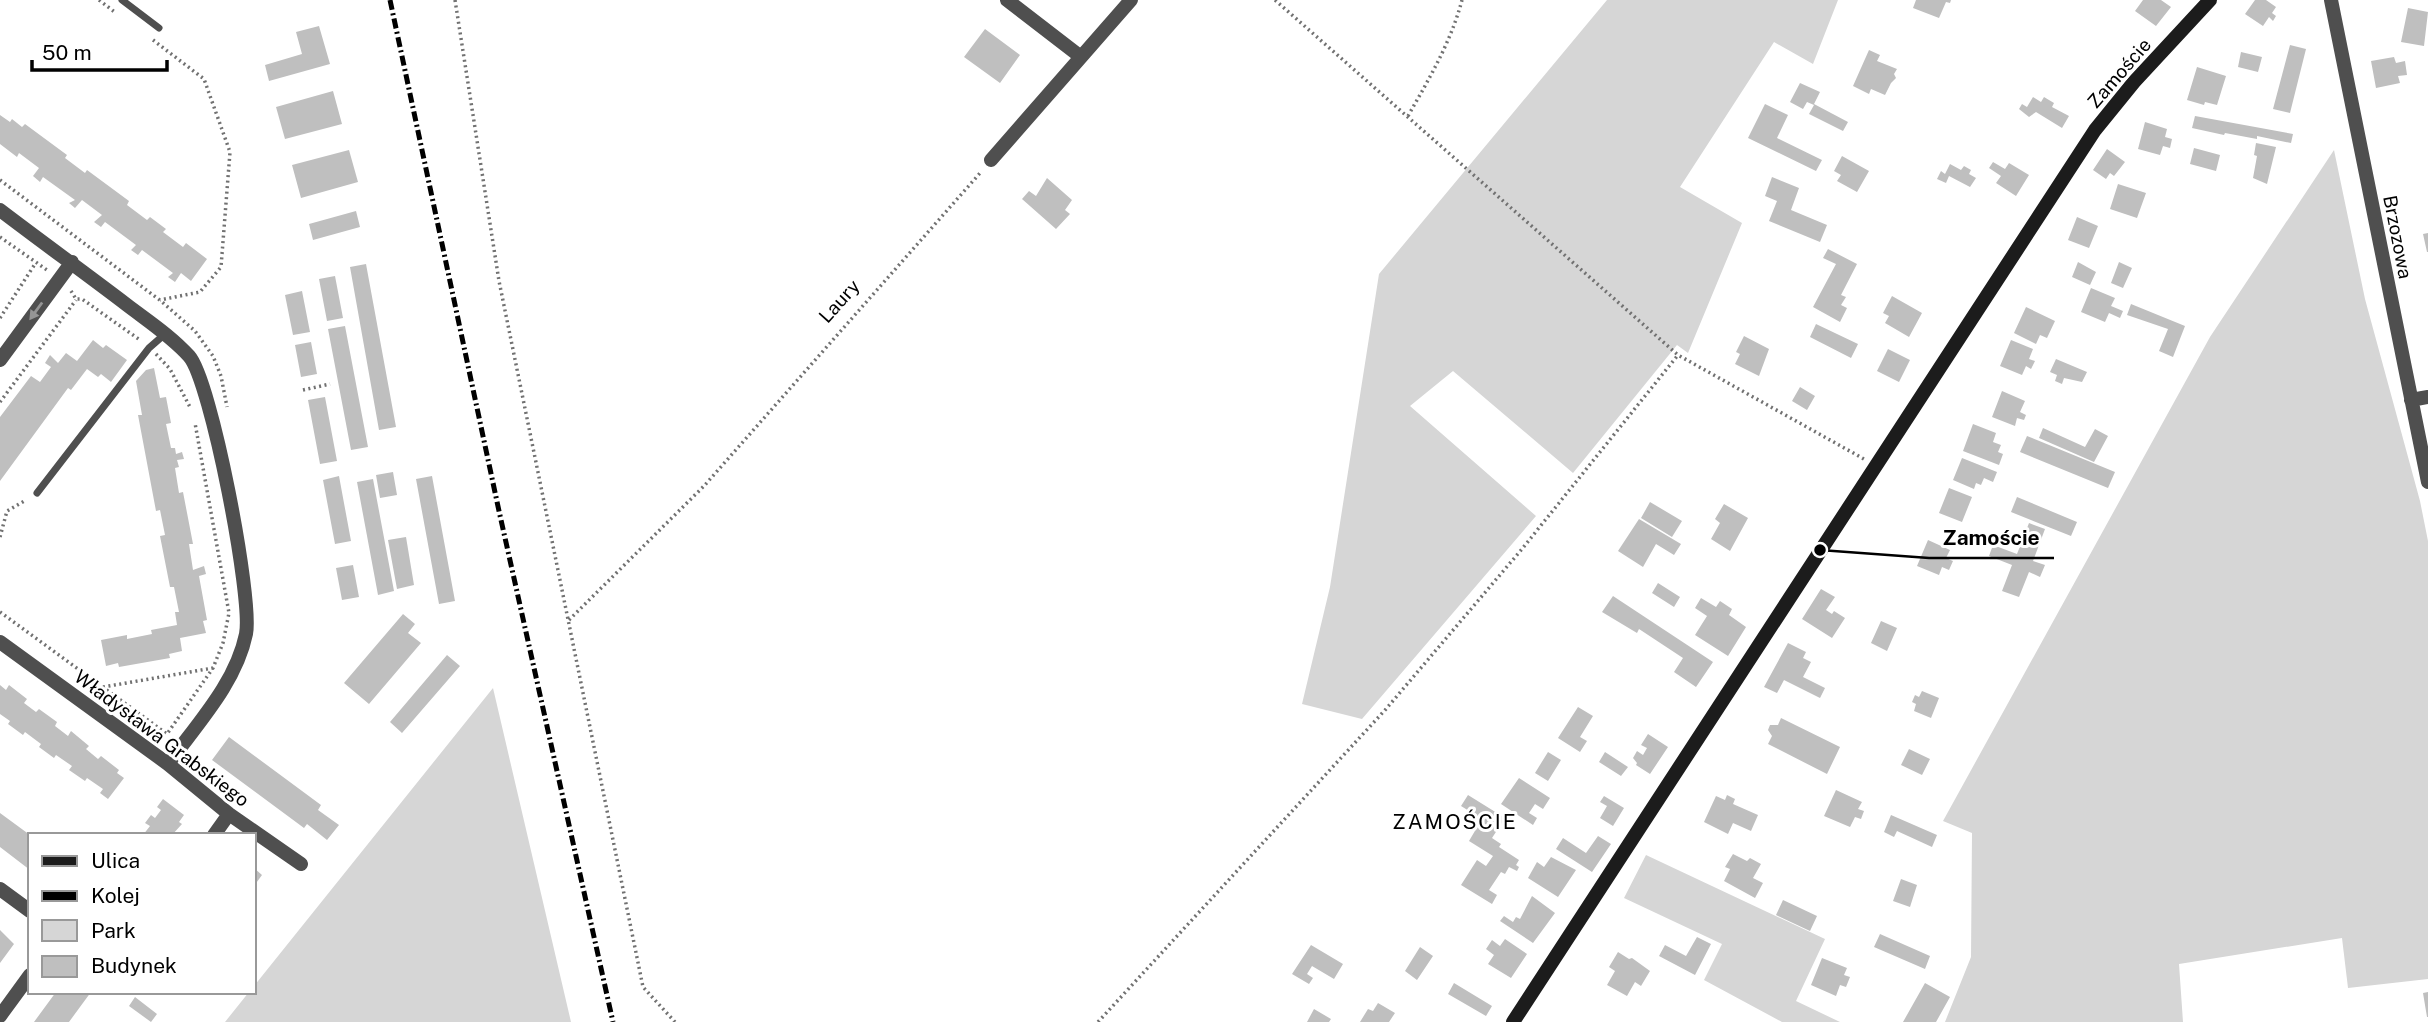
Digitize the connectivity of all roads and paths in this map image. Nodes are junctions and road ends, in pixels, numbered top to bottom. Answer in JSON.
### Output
{"nodes":[{"id":1,"x":99,"y":0,"type":"edge"},
{"id":2,"x":122,"y":0,"type":"edge"},
{"id":3,"x":455,"y":0,"type":"edge"},
{"id":4,"x":1007,"y":0,"type":"edge"},
{"id":5,"x":1131,"y":0,"type":"edge"},
{"id":6,"x":1275,"y":0,"type":"edge"},
{"id":7,"x":1462,"y":0,"type":"edge"},
{"id":8,"x":2210,"y":0,"type":"edge"},
{"id":9,"x":2331,"y":0,"type":"edge"},
{"id":10,"x":120,"y":16,"type":"dead end"},
{"id":11,"x":159,"y":28,"type":"dead end"},
{"id":12,"x":151,"y":39,"type":"dead end"},
{"id":13,"x":1081,"y":57,"type":"junction"},
{"id":14,"x":1408,"y":116,"type":"junction"},
{"id":15,"x":991,"y":160,"type":"joint"},
{"id":16,"x":0,"y":180,"type":"edge"},
{"id":17,"x":0,"y":210,"type":"edge"},
{"id":18,"x":58,"y":224,"type":"junction"},
{"id":19,"x":0,"y":237,"type":"edge"},
{"id":20,"x":44,"y":243,"type":"junction"},
{"id":21,"x":72,"y":262,"type":"junction"},
{"id":22,"x":35,"y":263,"type":"junction"},
{"id":23,"x":60,"y":278,"type":"junction"},
{"id":24,"x":76,"y":299,"type":"junction"},
{"id":25,"x":0,"y":318,"type":"edge"},
{"id":26,"x":165,"y":334,"type":"junction"},
{"id":27,"x":149,"y":348,"type":"junction"},
{"id":28,"x":1678,"y":355,"type":"junction"},
{"id":29,"x":0,"y":360,"type":"edge"},
{"id":30,"x":330,"y":384,"type":"dead end"},
{"id":31,"x":303,"y":390,"type":"dead end"},
{"id":32,"x":2428,"y":397,"type":"edge"},
{"id":33,"x":2411,"y":400,"type":"junction"},
{"id":34,"x":0,"y":402,"type":"edge"},
{"id":35,"x":1875,"y":466,"type":"junction"},
{"id":36,"x":2428,"y":482,"type":"edge"},
{"id":37,"x":37,"y":493,"type":"joint"},
{"id":38,"x":0,"y":537,"type":"edge"},
{"id":39,"x":0,"y":612,"type":"edge"},
{"id":40,"x":569,"y":620,"type":"junction"},
{"id":41,"x":0,"y":642,"type":"edge"},
{"id":42,"x":213,"y":668,"type":"junction"},
{"id":43,"x":103,"y":687,"type":"junction"},
{"id":44,"x":168,"y":765,"type":"junction"},
{"id":45,"x":229,"y":814,"type":"junction"},
{"id":46,"x":215,"y":833,"type":"edge"},
{"id":47,"x":301,"y":864,"type":"dead end"},
{"id":48,"x":0,"y":889,"type":"edge"},
{"id":49,"x":28,"y":910,"type":"edge"},
{"id":50,"x":28,"y":978,"type":"edge"},
{"id":51,"x":0,"y":1016,"type":"edge"},
{"id":52,"x":675,"y":1022,"type":"edge"},
{"id":53,"x":1098,"y":1022,"type":"edge"},
{"id":54,"x":1513,"y":1022,"type":"edge"}],
"edges":[{"from":1,"to":10,"type":"path"},
{"from":2,"to":11,"type":"lane"},
{"from":3,"to":40,"type":"path"},
{"from":4,"to":13,"type":"street"},
{"from":5,"to":13,"type":"street"},
{"from":6,"to":14,"type":"path"},
{"from":7,"to":14,"type":"path"},
{"from":8,"to":35,"type":"street","name":"Zamoście"},
{"from":9,"to":33,"type":"street","name":"Brzozowa"},
{"from":12,"to":18,"type":"path"},
{"from":13,"to":15,"type":"street"},
{"from":14,"to":28,"type":"path"},
{"from":15,"to":40,"type":"path","name":"Laury"},
{"from":16,"to":18,"type":"path"},
{"from":17,"to":20,"type":"street"},
{"from":18,"to":20,"type":"path"},
{"from":19,"to":22,"type":"path"},
{"from":20,"to":21,"type":"street"},
{"from":20,"to":22,"type":"path"},
{"from":21,"to":23,"type":"street"},
{"from":21,"to":26,"type":"street"},
{"from":22,"to":23,"type":"path"},
{"from":22,"to":25,"type":"path"},
{"from":23,"to":24,"type":"path"},
{"from":23,"to":29,"type":"street","one_way":true},
{"from":24,"to":27,"type":"path"},
{"from":24,"to":34,"type":"path"},
{"from":26,"to":27,"type":"lane"},
{"from":26,"to":44,"type":"street"},
{"from":27,"to":37,"type":"lane"},
{"from":27,"to":42,"type":"path"},
{"from":28,"to":35,"type":"path"},
{"from":28,"to":53,"type":"path"},
{"from":30,"to":31,"type":"path"},
{"from":32,"to":33,"type":"street"},
{"from":33,"to":36,"type":"street","name":"Brzozowa"},
{"from":35,"to":54,"type":"street","name":"Zamoście"},
{"from":37,"to":38,"type":"path"},
{"from":39,"to":43,"type":"path"},
{"from":40,"to":52,"type":"path"},
{"from":41,"to":44,"type":"street","name":"Władysława Grabskiego"},
{"from":42,"to":43,"type":"path"},
{"from":42,"to":43,"type":"path"},
{"from":44,"to":45,"type":"street","name":"Władysława Grabskiego"},
{"from":45,"to":46,"type":"street"},
{"from":45,"to":47,"type":"street","name":"Władysława Grabskiego"},
{"from":48,"to":49,"type":"street"},
{"from":50,"to":51,"type":"street"}]}
